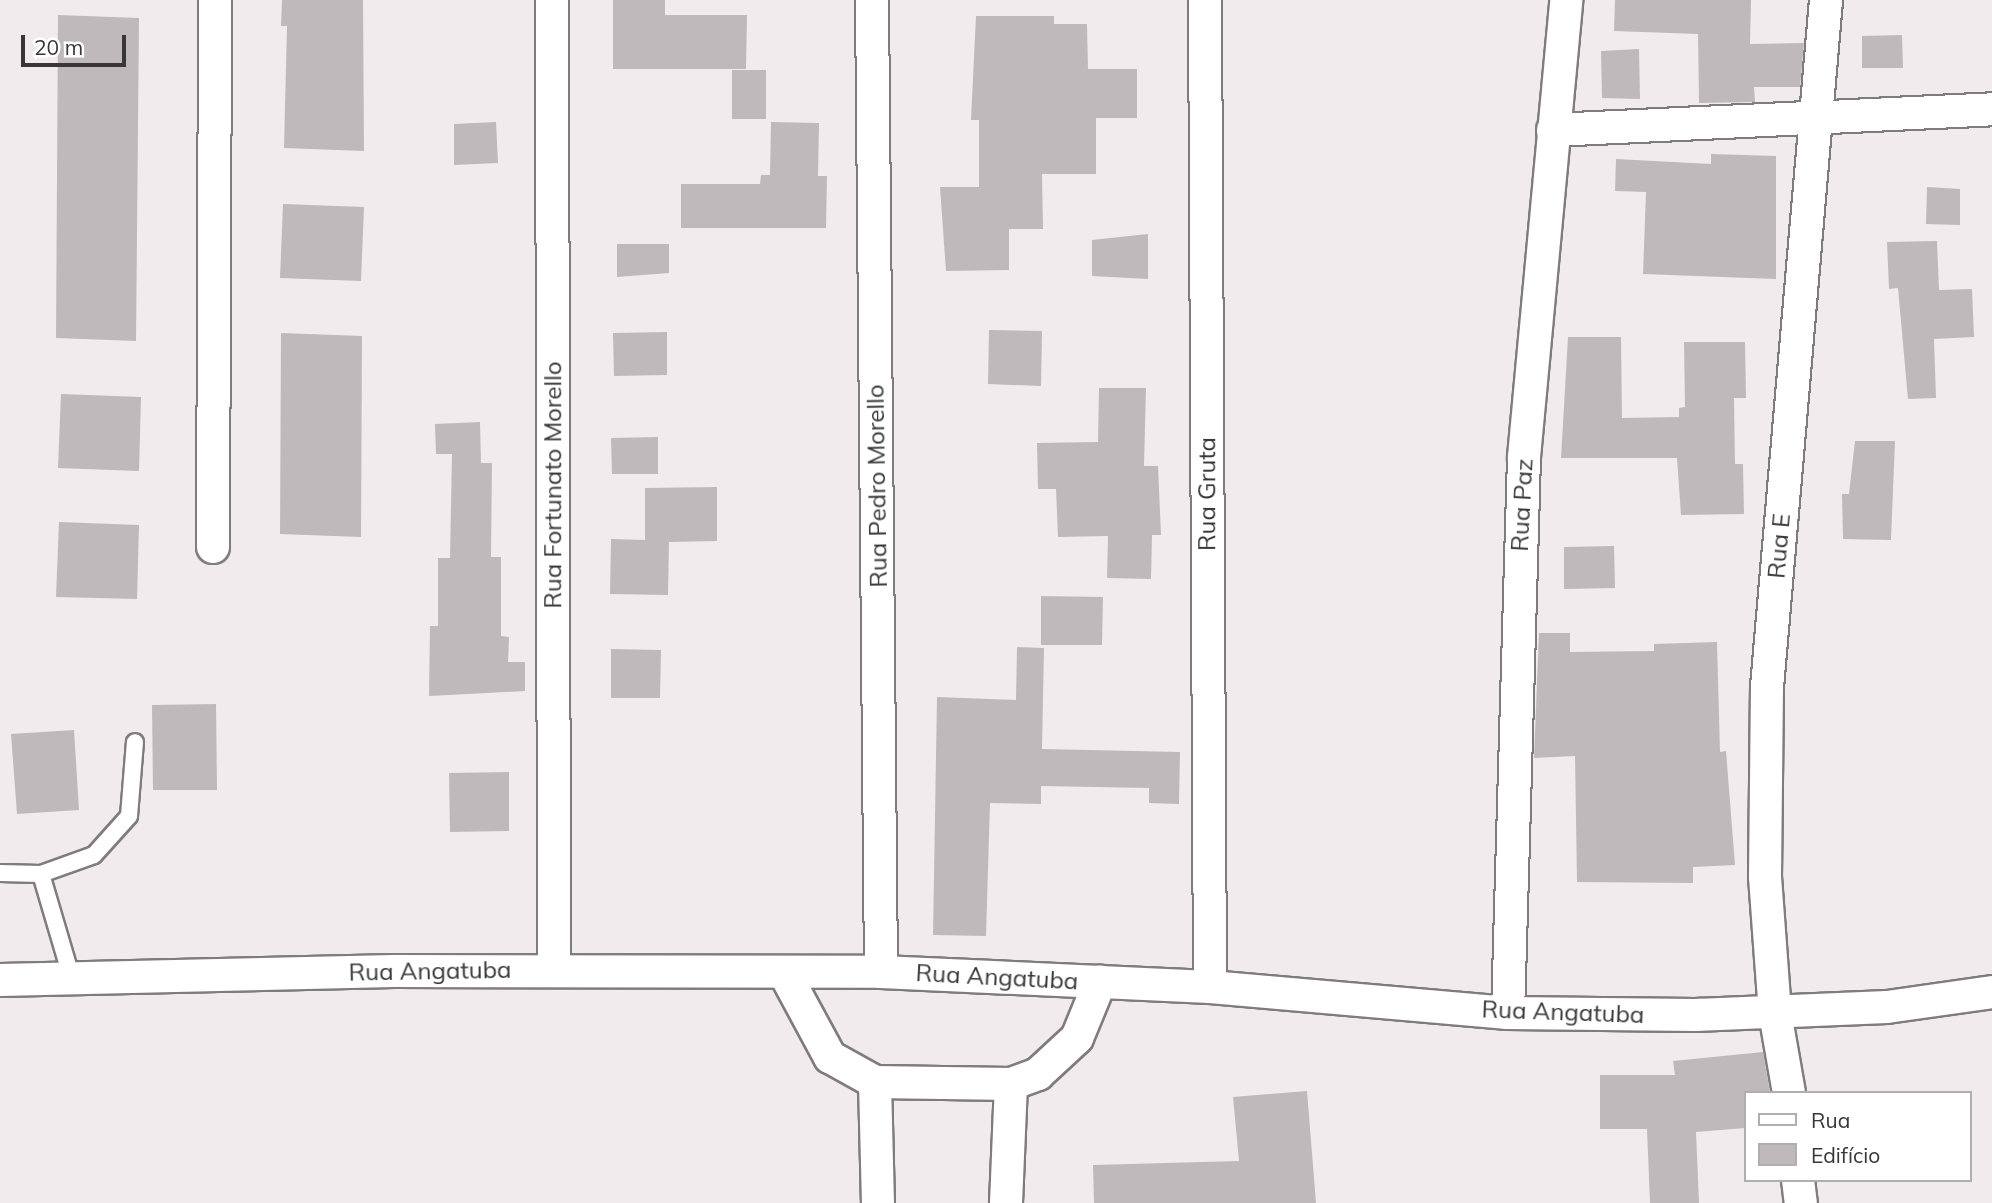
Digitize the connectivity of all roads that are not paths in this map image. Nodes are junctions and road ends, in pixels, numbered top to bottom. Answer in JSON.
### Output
{"nodes":[{"id":1,"x":215,"y":0,"type":"edge"},
{"id":2,"x":552,"y":0,"type":"edge"},
{"id":3,"x":872,"y":0,"type":"edge"},
{"id":4,"x":1205,"y":0,"type":"edge"},
{"id":5,"x":1566,"y":0,"type":"edge"},
{"id":6,"x":1826,"y":0,"type":"edge"},
{"id":7,"x":1992,"y":109,"type":"edge"},
{"id":8,"x":1815,"y":119,"type":"junction"},
{"id":9,"x":1553,"y":130,"type":"junction"},
{"id":10,"x":213,"y":547,"type":"dead end"},
{"id":11,"x":135,"y":742,"type":"dead end"},
{"id":12,"x":0,"y":873,"type":"edge"},
{"id":13,"x":41,"y":874,"type":"junction"},
{"id":14,"x":554,"y":970,"type":"junction"},
{"id":15,"x":784,"y":972,"type":"junction"},
{"id":16,"x":881,"y":972,"type":"junction"},
{"id":17,"x":72,"y":979,"type":"junction"},
{"id":18,"x":0,"y":980,"type":"edge"},
{"id":19,"x":1100,"y":982,"type":"junction"},
{"id":20,"x":1210,"y":987,"type":"junction"},
{"id":21,"x":1992,"y":992,"type":"edge"},
{"id":22,"x":1508,"y":1013,"type":"junction"},
{"id":23,"x":1774,"y":1013,"type":"junction"},
{"id":24,"x":875,"y":1082,"type":"junction"},
{"id":25,"x":1011,"y":1084,"type":"junction"},
{"id":26,"x":1789,"y":1091,"type":"edge"},
{"id":27,"x":1798,"y":1182,"type":"edge"},
{"id":28,"x":878,"y":1203,"type":"edge"},
{"id":29,"x":1006,"y":1203,"type":"edge"},
{"id":30,"x":1801,"y":1203,"type":"edge"}],
"edges":[{"from":1,"to":10,"type":"street"},
{"from":2,"to":14,"type":"street","name":"Rua Fortunato Morello"},
{"from":3,"to":16,"type":"street","name":"Rua Pedro Morello"},
{"from":4,"to":20,"type":"street","name":"Rua Gruta"},
{"from":5,"to":9,"type":"street","name":"Rua Paz"},
{"from":6,"to":8,"type":"street","name":"Rua E"},
{"from":7,"to":8,"type":"street"},
{"from":8,"to":9,"type":"street"},
{"from":8,"to":23,"type":"street","name":"Rua E"},
{"from":9,"to":22,"type":"street","name":"Rua Paz"},
{"from":11,"to":13,"type":"lane"},
{"from":12,"to":13,"type":"lane"},
{"from":13,"to":17,"type":"lane"},
{"from":14,"to":15,"type":"street","name":"Rua Angatuba"},
{"from":14,"to":17,"type":"street","name":"Rua Angatuba"},
{"from":15,"to":16,"type":"street","name":"Rua Angatuba"},
{"from":15,"to":24,"type":"street"},
{"from":16,"to":19,"type":"street","name":"Rua Angatuba"},
{"from":17,"to":18,"type":"street","name":"Rua Angatuba"},
{"from":19,"to":20,"type":"street","name":"Rua Angatuba"},
{"from":19,"to":25,"type":"street"},
{"from":20,"to":22,"type":"street","name":"Rua Angatuba"},
{"from":21,"to":23,"type":"street","name":"Rua Angatuba"},
{"from":22,"to":23,"type":"street","name":"Rua Angatuba"},
{"from":23,"to":26,"type":"street","name":"Rua E"},
{"from":24,"to":25,"type":"street"},
{"from":24,"to":28,"type":"street"},
{"from":25,"to":29,"type":"street"},
{"from":27,"to":30,"type":"street"}]}
